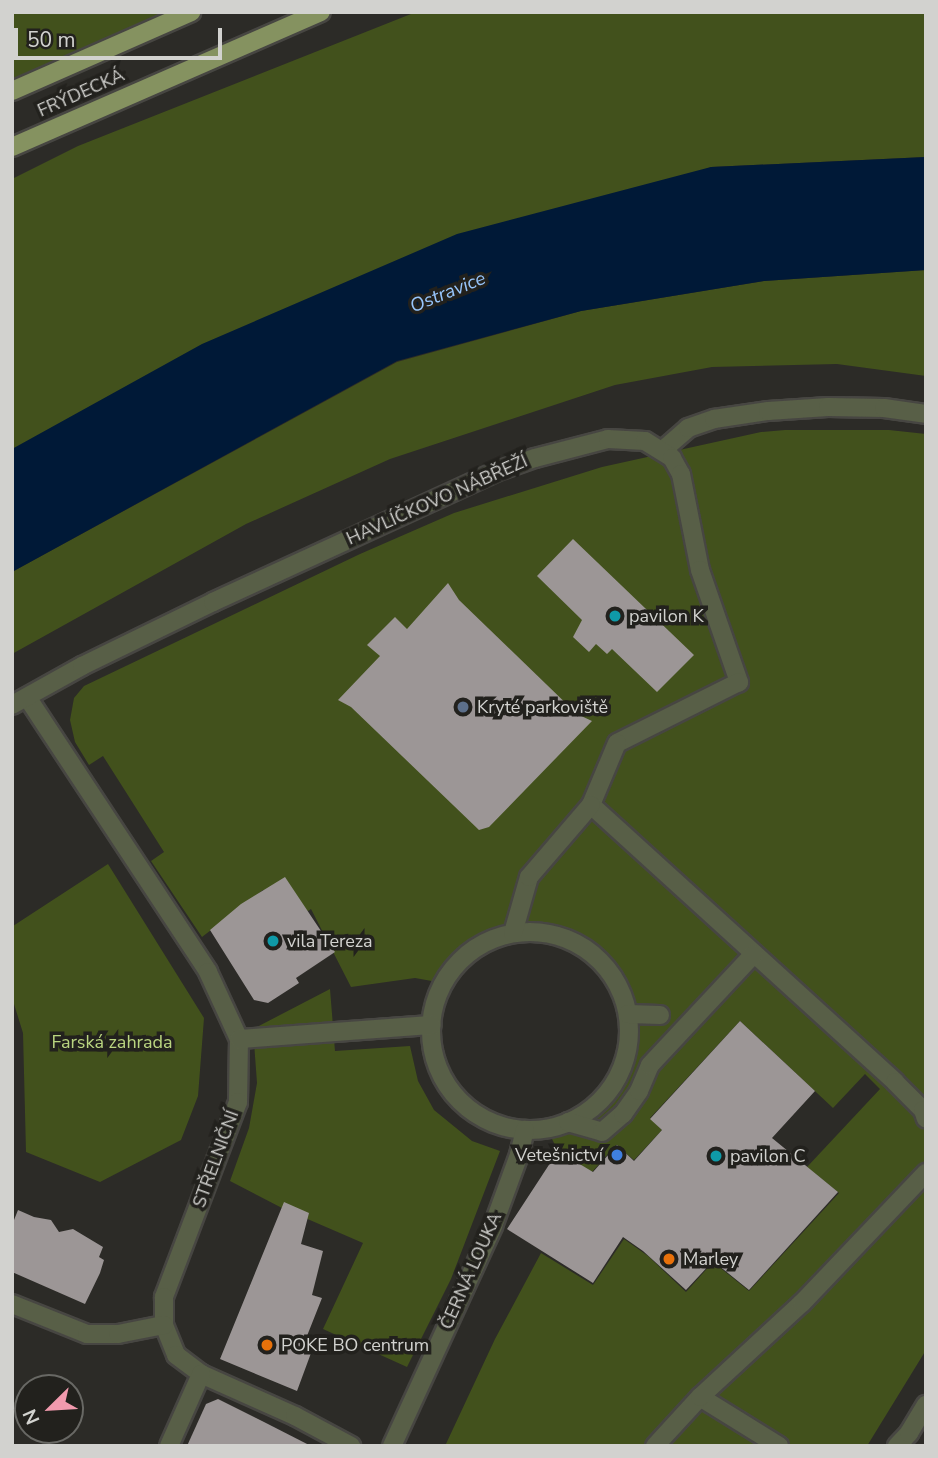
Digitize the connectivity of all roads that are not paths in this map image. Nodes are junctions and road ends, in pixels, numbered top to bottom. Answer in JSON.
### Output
{"nodes":[{"id":1,"x":191,"y":12,"type":"edge"},
{"id":2,"x":321,"y":12,"type":"edge"},
{"id":3,"x":12,"y":91,"type":"edge"},
{"id":4,"x":12,"y":146,"type":"edge"},
{"id":5,"x":926,"y":414,"type":"edge"},
{"id":6,"x":663,"y":450,"type":"junction"},
{"id":7,"x":20,"y":701,"type":"edge"},
{"id":8,"x":591,"y":805,"type":"junction"},
{"id":9,"x":513,"y":933,"type":"junction"},
{"id":10,"x":754,"y":954,"type":"junction"},
{"id":11,"x":628,"y":1014,"type":"junction"},
{"id":12,"x":660,"y":1015,"type":"dead end"},
{"id":13,"x":431,"y":1025,"type":"junction"},
{"id":14,"x":239,"y":1039,"type":"junction"},
{"id":15,"x":926,"y":1119,"type":"edge"},
{"id":16,"x":568,"y":1122,"type":"junction"},
{"id":17,"x":524,"y":1130,"type":"junction"},
{"id":18,"x":926,"y":1173,"type":"edge"},
{"id":19,"x":12,"y":1304,"type":"edge"},
{"id":20,"x":164,"y":1325,"type":"junction"},
{"id":21,"x":201,"y":1374,"type":"junction"},
{"id":22,"x":700,"y":1397,"type":"junction"},
{"id":23,"x":926,"y":1405,"type":"edge"},
{"id":24,"x":911,"y":1440,"type":"edge"},
{"id":25,"x":169,"y":1446,"type":"edge"},
{"id":26,"x":351,"y":1446,"type":"edge"},
{"id":27,"x":391,"y":1446,"type":"edge"},
{"id":28,"x":654,"y":1446,"type":"edge"},
{"id":29,"x":779,"y":1446,"type":"edge"}],
"edges":[{"from":1,"to":3,"type":"main road","name":"FRÝDECKÁ"},
{"from":2,"to":4,"type":"main road","name":"FRÝDECKÁ"},
{"from":5,"to":6,"type":"street"},
{"from":6,"to":7,"type":"street","name":"HAVLÍČKOVO NÁBŘEŽÍ"},
{"from":6,"to":8,"type":"street"},
{"from":7,"to":14,"type":"street","name":"STŘELNIČNÍ"},
{"from":8,"to":9,"type":"street"},
{"from":8,"to":10,"type":"street"},
{"from":9,"to":11,"type":"street"},
{"from":9,"to":13,"type":"street"},
{"from":10,"to":15,"type":"street"},
{"from":10,"to":16,"type":"street"},
{"from":11,"to":12,"type":"street"},
{"from":11,"to":16,"type":"street"},
{"from":13,"to":14,"type":"street"},
{"from":13,"to":17,"type":"street"},
{"from":14,"to":20,"type":"street","name":"STŘELNIČNÍ"},
{"from":16,"to":17,"type":"street"},
{"from":17,"to":27,"type":"street","name":"ČERNÁ LOUKA"},
{"from":18,"to":22,"type":"street"},
{"from":19,"to":20,"type":"street"},
{"from":20,"to":21,"type":"street","name":"STŘELNIČNÍ"},
{"from":21,"to":25,"type":"street"},
{"from":21,"to":26,"type":"street","name":"STŘELNIČNÍ"},
{"from":22,"to":28,"type":"street"},
{"from":22,"to":29,"type":"street"},
{"from":23,"to":24,"type":"street"}]}
